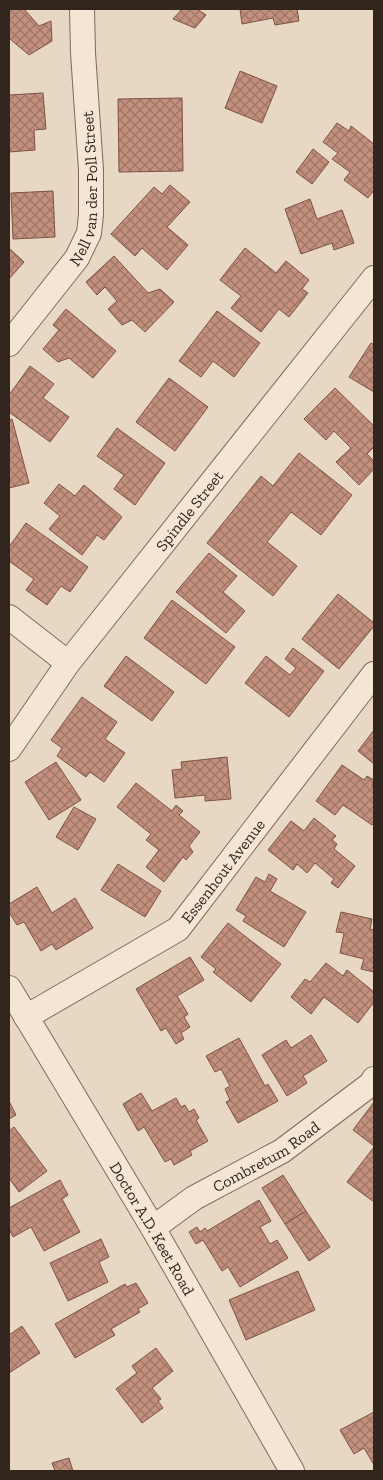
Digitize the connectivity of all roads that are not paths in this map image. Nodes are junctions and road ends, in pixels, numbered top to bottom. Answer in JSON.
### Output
{"nodes":[{"id":1,"x":82,"y":9,"type":"edge"},
{"id":2,"x":374,"y":278,"type":"edge"},
{"id":3,"x":9,"y":344,"type":"edge"},
{"id":4,"x":9,"y":617,"type":"edge"},
{"id":5,"x":68,"y":663,"type":"junction"},
{"id":6,"x":374,"y":674,"type":"edge"},
{"id":7,"x":9,"y":749,"type":"edge"},
{"id":8,"x":9,"y":988,"type":"edge"},
{"id":9,"x":26,"y":1017,"type":"junction"},
{"id":10,"x":374,"y":1079,"type":"edge"},
{"id":11,"x":153,"y":1228,"type":"junction"},
{"id":12,"x":292,"y":1471,"type":"edge"}],
"edges":[{"from":1,"to":3,"type":"street","name":"Nell van der Poll Street"},
{"from":2,"to":5,"type":"street","name":"Spindle Street"},
{"from":4,"to":5,"type":"street"},
{"from":5,"to":7,"type":"street","name":"Spindle Street"},
{"from":6,"to":9,"type":"street","name":"Essenhout Avenue"},
{"from":8,"to":9,"type":"street","name":"Doctor A.D. Keet Road"},
{"from":9,"to":11,"type":"street","name":"Doctor A.D. Keet Road"},
{"from":10,"to":11,"type":"street","name":"Combretum Road"},
{"from":11,"to":12,"type":"street","name":"Doctor A.D. Keet Road"}]}
